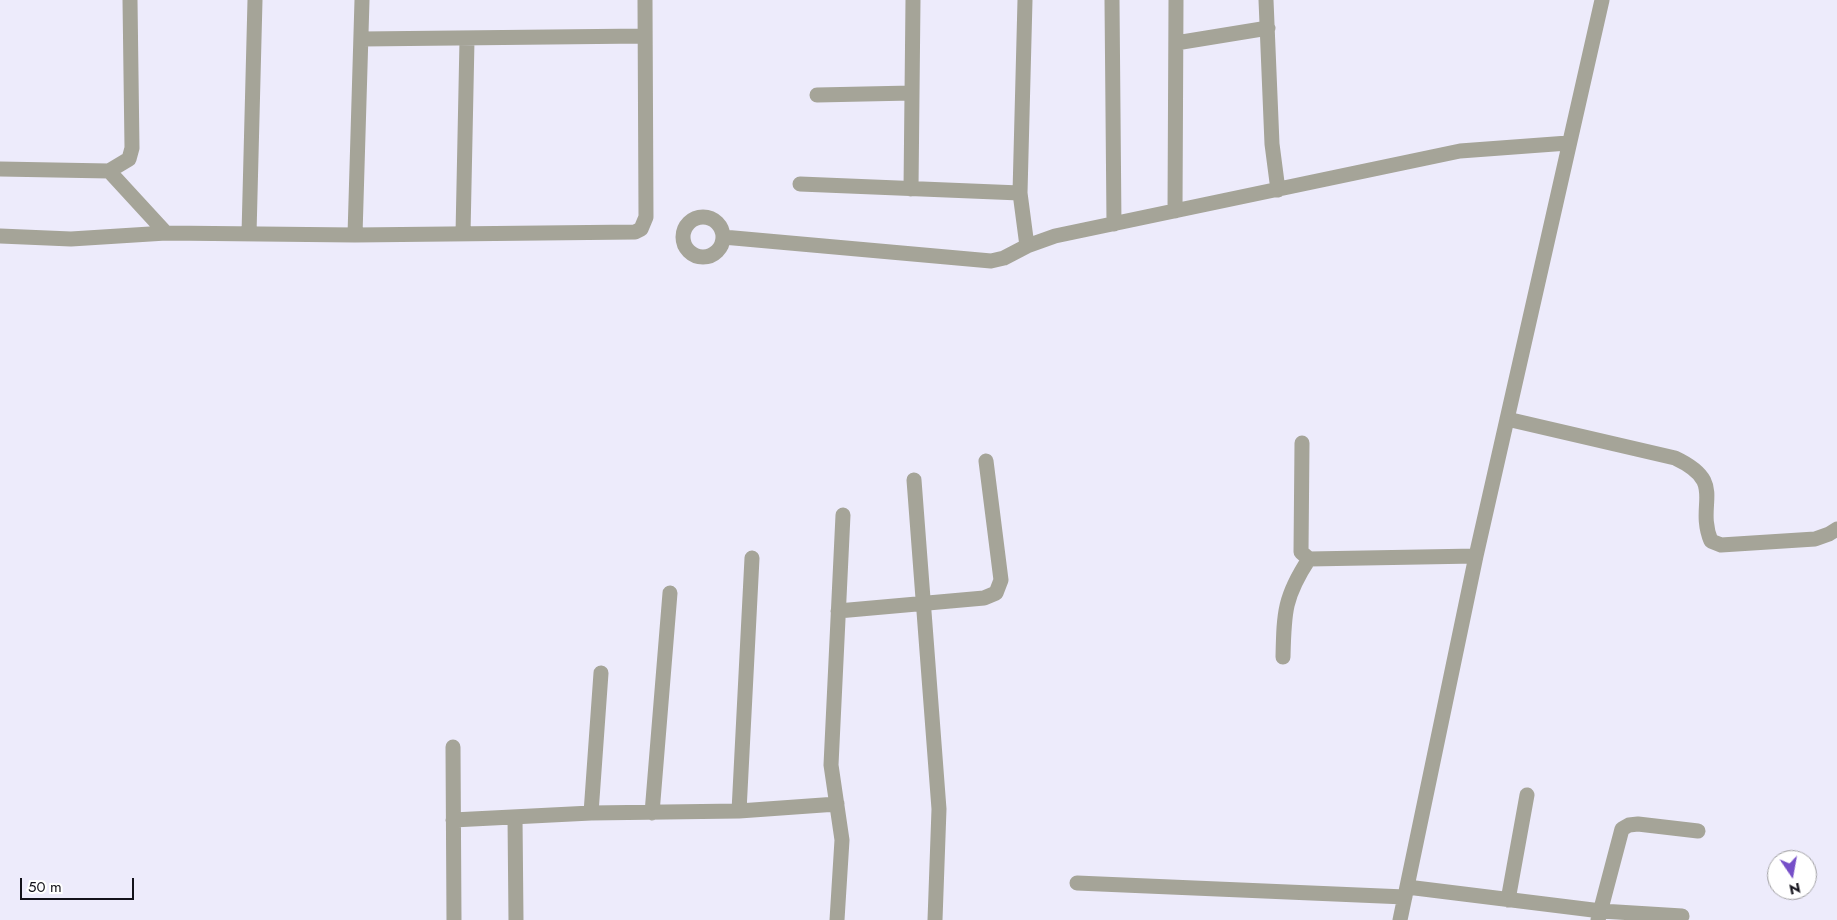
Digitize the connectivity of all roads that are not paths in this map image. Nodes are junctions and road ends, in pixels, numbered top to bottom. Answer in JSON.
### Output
{"nodes":[{"id":1,"x":130,"y":0,"type":"edge"},
{"id":2,"x":255,"y":0,"type":"edge"},
{"id":3,"x":362,"y":0,"type":"edge"},
{"id":4,"x":645,"y":0,"type":"edge"},
{"id":5,"x":913,"y":0,"type":"edge"},
{"id":6,"x":1025,"y":0,"type":"edge"},
{"id":7,"x":1112,"y":0,"type":"edge"},
{"id":8,"x":1176,"y":0,"type":"edge"},
{"id":9,"x":1266,"y":0,"type":"edge"},
{"id":10,"x":1602,"y":0,"type":"edge"},
{"id":11,"x":1268,"y":28,"type":"junction"},
{"id":12,"x":644,"y":36,"type":"junction"},
{"id":13,"x":362,"y":39,"type":"junction"},
{"id":14,"x":467,"y":40,"type":"junction"},
{"id":15,"x":1176,"y":43,"type":"junction"},
{"id":16,"x":912,"y":93,"type":"junction"},
{"id":17,"x":817,"y":95,"type":"dead end"},
{"id":18,"x":1568,"y":143,"type":"junction"},
{"id":19,"x":0,"y":169,"type":"edge"},
{"id":20,"x":109,"y":171,"type":"junction"},
{"id":21,"x":800,"y":184,"type":"dead end"},
{"id":22,"x":911,"y":189,"type":"junction"},
{"id":23,"x":1278,"y":190,"type":"junction"},
{"id":24,"x":1020,"y":192,"type":"junction"},
{"id":25,"x":1175,"y":211,"type":"junction"},
{"id":26,"x":1114,"y":224,"type":"junction"},
{"id":27,"x":166,"y":233,"type":"junction"},
{"id":28,"x":249,"y":234,"type":"junction"},
{"id":29,"x":463,"y":234,"type":"junction"},
{"id":30,"x":0,"y":236,"type":"edge"},
{"id":31,"x":355,"y":236,"type":"junction"},
{"id":32,"x":723,"y":237,"type":"dead end"},
{"id":33,"x":1028,"y":246,"type":"junction"},
{"id":34,"x":1508,"y":419,"type":"junction"},
{"id":35,"x":1302,"y":444,"type":"dead end"},
{"id":36,"x":986,"y":461,"type":"dead end"},
{"id":37,"x":914,"y":480,"type":"dead end"},
{"id":38,"x":843,"y":514,"type":"dead end"},
{"id":39,"x":1837,"y":529,"type":"edge"},
{"id":40,"x":1476,"y":556,"type":"junction"},
{"id":41,"x":752,"y":558,"type":"dead end"},
{"id":42,"x":1309,"y":559,"type":"junction"},
{"id":43,"x":670,"y":593,"type":"dead end"},
{"id":44,"x":925,"y":604,"type":"junction"},
{"id":45,"x":838,"y":611,"type":"junction"},
{"id":46,"x":1283,"y":657,"type":"dead end"},
{"id":47,"x":601,"y":673,"type":"dead end"},
{"id":48,"x":452,"y":748,"type":"dead end"},
{"id":49,"x":1527,"y":795,"type":"dead end"},
{"id":50,"x":837,"y":804,"type":"junction"},
{"id":51,"x":739,"y":811,"type":"junction"},
{"id":52,"x":652,"y":812,"type":"junction"},
{"id":53,"x":591,"y":813,"type":"junction"},
{"id":54,"x":515,"y":817,"type":"junction"},
{"id":55,"x":453,"y":820,"type":"junction"},
{"id":56,"x":1698,"y":831,"type":"dead end"},
{"id":57,"x":1076,"y":883,"type":"dead end"},
{"id":58,"x":1406,"y":892,"type":"junction"},
{"id":59,"x":1508,"y":900,"type":"junction"},
{"id":60,"x":1600,"y":915,"type":"edge"},
{"id":61,"x":1682,"y":916,"type":"dead end"},
{"id":62,"x":454,"y":920,"type":"edge"},
{"id":63,"x":516,"y":920,"type":"edge"},
{"id":64,"x":837,"y":920,"type":"edge"},
{"id":65,"x":935,"y":920,"type":"edge"},
{"id":66,"x":1400,"y":920,"type":"edge"}],
"edges":[{"from":1,"to":20,"type":"street"},
{"from":2,"to":28,"type":"street"},
{"from":3,"to":13,"type":"street"},
{"from":4,"to":12,"type":"street"},
{"from":5,"to":16,"type":"street"},
{"from":6,"to":24,"type":"street"},
{"from":7,"to":26,"type":"street"},
{"from":8,"to":15,"type":"street"},
{"from":9,"to":11,"type":"street"},
{"from":10,"to":18,"type":"street"},
{"from":11,"to":15,"type":"street"},
{"from":11,"to":23,"type":"street"},
{"from":12,"to":14,"type":"street"},
{"from":12,"to":29,"type":"street"},
{"from":13,"to":14,"type":"street"},
{"from":13,"to":31,"type":"street"},
{"from":14,"to":29,"type":"street"},
{"from":15,"to":25,"type":"street"},
{"from":16,"to":17,"type":"street"},
{"from":16,"to":22,"type":"street"},
{"from":18,"to":23,"type":"street"},
{"from":18,"to":34,"type":"street"},
{"from":19,"to":20,"type":"street"},
{"from":20,"to":27,"type":"street"},
{"from":21,"to":22,"type":"street"},
{"from":22,"to":24,"type":"street"},
{"from":23,"to":25,"type":"street"},
{"from":24,"to":33,"type":"street"},
{"from":25,"to":26,"type":"street"},
{"from":26,"to":33,"type":"street"},
{"from":27,"to":28,"type":"street"},
{"from":27,"to":30,"type":"street"},
{"from":28,"to":31,"type":"street"},
{"from":29,"to":31,"type":"street"},
{"from":32,"to":33,"type":"street"},
{"from":34,"to":39,"type":"street"},
{"from":34,"to":40,"type":"street"},
{"from":35,"to":42,"type":"street"},
{"from":36,"to":44,"type":"street"},
{"from":37,"to":44,"type":"street"},
{"from":38,"to":45,"type":"street"},
{"from":40,"to":42,"type":"street"},
{"from":40,"to":58,"type":"street"},
{"from":41,"to":51,"type":"street"},
{"from":42,"to":46,"type":"street"},
{"from":43,"to":52,"type":"street"},
{"from":44,"to":45,"type":"street"},
{"from":44,"to":65,"type":"street"},
{"from":45,"to":50,"type":"street"},
{"from":47,"to":53,"type":"street"},
{"from":48,"to":55,"type":"street"},
{"from":49,"to":59,"type":"street"},
{"from":50,"to":51,"type":"street"},
{"from":50,"to":64,"type":"street"},
{"from":51,"to":52,"type":"street"},
{"from":52,"to":53,"type":"street"},
{"from":53,"to":54,"type":"street"},
{"from":54,"to":55,"type":"street"},
{"from":54,"to":63,"type":"street"},
{"from":55,"to":62,"type":"street"},
{"from":56,"to":60,"type":"street"},
{"from":57,"to":58,"type":"street"},
{"from":58,"to":59,"type":"street"},
{"from":58,"to":66,"type":"street"},
{"from":59,"to":60,"type":"street"},
{"from":60,"to":61,"type":"street"}]}
